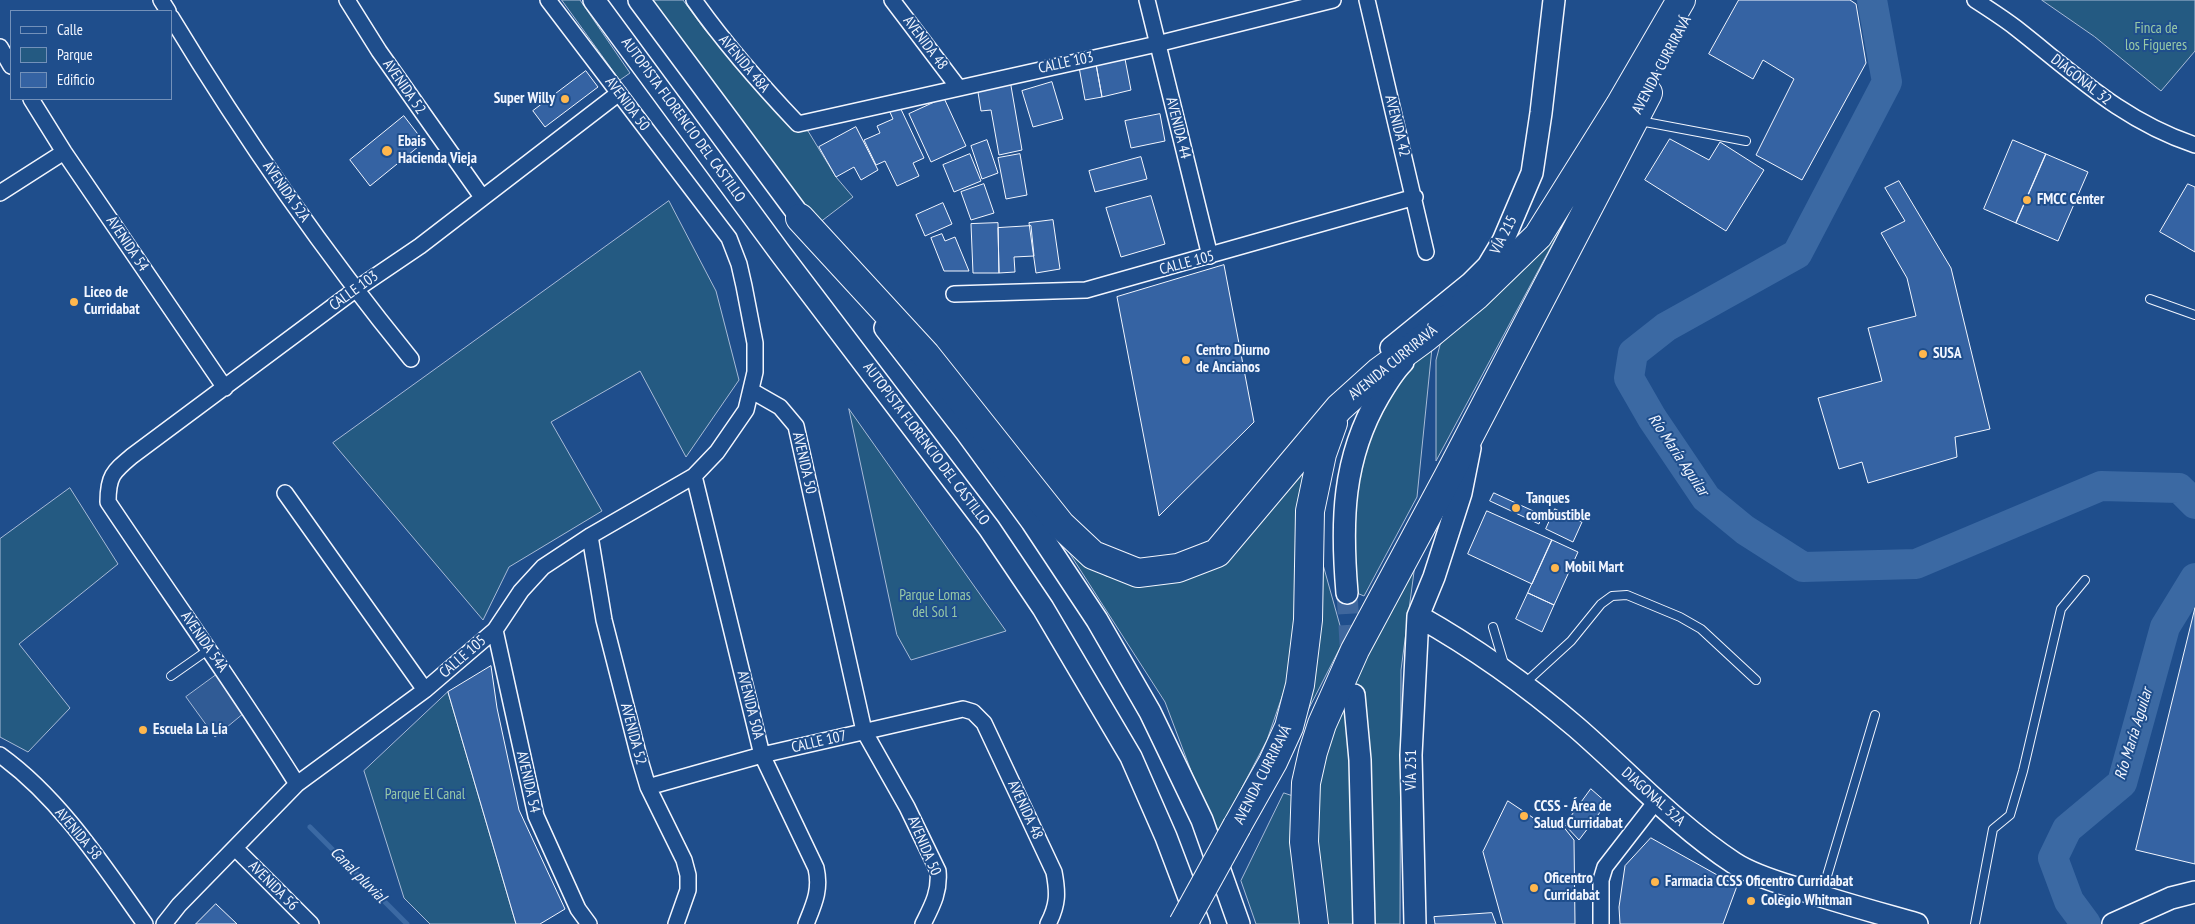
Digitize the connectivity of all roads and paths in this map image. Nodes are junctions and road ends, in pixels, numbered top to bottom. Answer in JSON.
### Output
{"nodes":[{"id":1,"x":347,"y":0,"type":"edge"},
{"id":2,"x":548,"y":0,"type":"edge"},
{"id":3,"x":594,"y":0,"type":"edge"},
{"id":4,"x":639,"y":0,"type":"edge"},
{"id":5,"x":694,"y":0,"type":"edge"},
{"id":6,"x":892,"y":0,"type":"edge"},
{"id":7,"x":1146,"y":0,"type":"edge"},
{"id":8,"x":1332,"y":0,"type":"edge"},
{"id":9,"x":1367,"y":0,"type":"edge"},
{"id":10,"x":1554,"y":0,"type":"edge"},
{"id":11,"x":1698,"y":0,"type":"edge"},
{"id":12,"x":1975,"y":0,"type":"edge"},
{"id":13,"x":1686,"y":8,"type":"edge"},
{"id":14,"x":172,"y":19,"type":"edge"},
{"id":15,"x":1157,"y":44,"type":"junction"},
{"id":16,"x":0,"y":47,"type":"edge"},
{"id":17,"x":10,"y":64,"type":"edge"},
{"id":18,"x":958,"y":87,"type":"junction"},
{"id":19,"x":619,"y":93,"type":"junction"},
{"id":20,"x":32,"y":100,"type":"edge"},
{"id":21,"x":1634,"y":120,"type":"junction"},
{"id":22,"x":798,"y":124,"type":"joint"},
{"id":23,"x":1746,"y":141,"type":"dead end"},
{"id":24,"x":2195,"y":145,"type":"edge"},
{"id":25,"x":64,"y":152,"type":"junction"},
{"id":26,"x":0,"y":193,"type":"edge"},
{"id":27,"x":482,"y":196,"type":"junction"},
{"id":28,"x":1414,"y":197,"type":"junction"},
{"id":29,"x":800,"y":218,"type":"junction"},
{"id":30,"x":1426,"y":252,"type":"dead end"},
{"id":31,"x":1210,"y":256,"type":"junction"},
{"id":32,"x":355,"y":290,"type":"junction"},
{"id":33,"x":954,"y":294,"type":"dead end"},
{"id":34,"x":2150,"y":299,"type":"dead end"},
{"id":35,"x":2195,"y":315,"type":"edge"},
{"id":36,"x":1426,"y":338,"type":"junction"},
{"id":37,"x":411,"y":359,"type":"dead end"},
{"id":38,"x":225,"y":388,"type":"junction"},
{"id":39,"x":752,"y":391,"type":"junction"},
{"id":40,"x":1339,"y":408,"type":"junction"},
{"id":41,"x":1473,"y":428,"type":"junction"},
{"id":42,"x":694,"y":476,"type":"junction"},
{"id":43,"x":285,"y":493,"type":"dead end"},
{"id":44,"x":108,"y":502,"type":"joint"},
{"id":45,"x":590,"y":536,"type":"junction"},
{"id":46,"x":2085,"y":580,"type":"dead end"},
{"id":47,"x":1347,"y":593,"type":"tunnel mouth"},
{"id":48,"x":1418,"y":616,"type":"junction"},
{"id":49,"x":1494,"y":627,"type":"dead end"},
{"id":50,"x":495,"y":630,"type":"junction"},
{"id":51,"x":208,"y":650,"type":"junction"},
{"id":52,"x":171,"y":676,"type":"dead end"},
{"id":53,"x":1514,"y":680,"type":"junction"},
{"id":54,"x":1756,"y":680,"type":"dead end"},
{"id":55,"x":425,"y":690,"type":"junction"},
{"id":56,"x":1354,"y":696,"type":"dead end"},
{"id":57,"x":963,"y":709,"type":"joint"},
{"id":58,"x":1875,"y":715,"type":"dead end"},
{"id":59,"x":864,"y":731,"type":"junction"},
{"id":60,"x":0,"y":755,"type":"edge"},
{"id":61,"x":762,"y":755,"type":"junction"},
{"id":62,"x":297,"y":784,"type":"junction"},
{"id":63,"x":648,"y":787,"type":"junction"},
{"id":64,"x":1657,"y":800,"type":"junction"},
{"id":65,"x":235,"y":848,"type":"junction"},
{"id":66,"x":2195,"y":892,"type":"edge"},
{"id":67,"x":1821,"y":896,"type":"junction"},
{"id":68,"x":145,"y":924,"type":"edge"},
{"id":69,"x":164,"y":924,"type":"edge"},
{"id":70,"x":311,"y":924,"type":"edge"},
{"id":71,"x":589,"y":924,"type":"edge"},
{"id":72,"x":676,"y":924,"type":"edge"},
{"id":73,"x":806,"y":924,"type":"edge"},
{"id":74,"x":923,"y":924,"type":"edge"},
{"id":75,"x":1048,"y":924,"type":"edge"},
{"id":76,"x":1183,"y":924,"type":"edge"},
{"id":77,"x":1199,"y":924,"type":"edge"},
{"id":78,"x":1238,"y":924,"type":"edge"},
{"id":79,"x":1314,"y":924,"type":"edge"},
{"id":80,"x":1364,"y":924,"type":"edge"},
{"id":81,"x":1415,"y":924,"type":"edge"},
{"id":82,"x":1601,"y":924,"type":"edge"},
{"id":83,"x":1916,"y":924,"type":"edge"},
{"id":84,"x":1975,"y":924,"type":"edge"},
{"id":85,"x":2113,"y":924,"type":"edge"}],
"edges":[{"from":1,"to":27,"type":"street","name":"AVENIDA 52"},
{"from":2,"to":19,"type":"street","name":"AVENIDA 50"},
{"from":3,"to":77,"type":"main road","name":"AUTOPISTA FLORENCIO DEL CASTILLO"},
{"from":4,"to":29,"type":"main road"},
{"from":5,"to":22,"type":"street","name":"AVENIDA 48A"},
{"from":6,"to":18,"type":"street","name":"AVENIDA 48"},
{"from":7,"to":15,"type":"street","name":"AVENIDA 44"},
{"from":8,"to":15,"type":"street","name":"CALLE 103"},
{"from":9,"to":28,"type":"street","name":"AVENIDA 42"},
{"from":10,"to":40,"type":"main road","name":"VÍA 215"},
{"from":11,"to":13,"type":"highway","name":"AVENIDA CURRIRAVÁ"},
{"from":12,"to":24,"type":"street","name":"DIAGONAL 32"},
{"from":13,"to":21,"type":"highway","name":"AVENIDA CURRIRAVÁ"},
{"from":13,"to":36,"type":"highway","name":"AVENIDA CURRIRAVÁ"},
{"from":14,"to":32,"type":"street","name":"AVENIDA 52A"},
{"from":15,"to":18,"type":"street","name":"CALLE 103"},
{"from":15,"to":31,"type":"street","name":"AVENIDA 44"},
{"from":16,"to":17,"type":"street"},
{"from":18,"to":22,"type":"street","name":"CALLE 103"},
{"from":19,"to":27,"type":"street","name":"CALLE 103"},
{"from":19,"to":39,"type":"street","name":"AVENIDA 50"},
{"from":20,"to":25,"type":"street","name":"AVENIDA 54"},
{"from":21,"to":23,"type":"lane"},
{"from":21,"to":41,"type":"highway","name":"AVENIDA CURRIRAVÁ"},
{"from":25,"to":26,"type":"street"},
{"from":25,"to":38,"type":"street","name":"AVENIDA 54"},
{"from":27,"to":32,"type":"street","name":"CALLE 103"},
{"from":28,"to":30,"type":"street","name":"AVENIDA 42"},
{"from":28,"to":31,"type":"street","name":"CALLE 105"},
{"from":29,"to":40,"type":"highway"},
{"from":29,"to":78,"type":"main road"},
{"from":31,"to":33,"type":"street","name":"CALLE 105"},
{"from":32,"to":37,"type":"street","name":"AVENIDA 52A"},
{"from":32,"to":38,"type":"street","name":"CALLE 103"},
{"from":34,"to":35,"type":"lane"},
{"from":36,"to":40,"type":"highway","name":"AVENIDA CURRIRAVÁ"},
{"from":36,"to":47,"type":"main road"},
{"from":38,"to":44,"type":"street","name":"CALLE 103"},
{"from":39,"to":42,"type":"street","name":"CALLE 105"},
{"from":39,"to":59,"type":"street","name":"AVENIDA 50"},
{"from":40,"to":76,"type":"highway","name":"AVENIDA CURRIRAVÁ","bridge":true},
{"from":41,"to":48,"type":"main road","name":"VÍA 251"},
{"from":41,"to":79,"type":"highway","name":"AVENIDA CURRIRAVÁ"},
{"from":42,"to":45,"type":"street","name":"CALLE 105"},
{"from":42,"to":61,"type":"street","name":"AVENIDA 50A"},
{"from":43,"to":55,"type":"street"},
{"from":44,"to":51,"type":"street","name":"AVENIDA 54A"},
{"from":45,"to":50,"type":"street","name":"CALLE 105"},
{"from":45,"to":63,"type":"street","name":"AVENIDA 52"},
{"from":46,"to":84,"type":"lane"},
{"from":48,"to":53,"type":"main road","name":"DIAGONAL 32A"},
{"from":48,"to":81,"type":"main road","name":"VÍA 251"},
{"from":49,"to":53,"type":"lane"},
{"from":50,"to":55,"type":"street","name":"CALLE 105"},
{"from":50,"to":71,"type":"street","name":"AVENIDA 54"},
{"from":51,"to":52,"type":"lane"},
{"from":51,"to":62,"type":"street","name":"AVENIDA 54A"},
{"from":53,"to":54,"type":"lane"},
{"from":53,"to":64,"type":"main road","name":"DIAGONAL 32A"},
{"from":55,"to":62,"type":"street","name":"CALLE 105"},
{"from":56,"to":80,"type":"main road"},
{"from":57,"to":59,"type":"street","name":"CALLE 107"},
{"from":57,"to":75,"type":"street","name":"AVENIDA 48"},
{"from":58,"to":67,"type":"lane"},
{"from":59,"to":61,"type":"street","name":"CALLE 107"},
{"from":59,"to":74,"type":"street","name":"AVENIDA 50"},
{"from":60,"to":68,"type":"street","name":"AVENIDA 58"},
{"from":61,"to":63,"type":"street","name":"CALLE 107"},
{"from":61,"to":73,"type":"street","name":"AVENIDA 50A"},
{"from":62,"to":65,"type":"street","name":"CALLE 105"},
{"from":63,"to":72,"type":"street","name":"AVENIDA 52"},
{"from":64,"to":67,"type":"main road","name":"DIAGONAL 32A"},
{"from":64,"to":82,"type":"street"},
{"from":65,"to":69,"type":"street","name":"CALLE 105"},
{"from":65,"to":70,"type":"street","name":"AVENIDA 56"},
{"from":66,"to":85,"type":"main road"},
{"from":67,"to":83,"type":"main road","name":"DIAGONAL 32A"}]}
